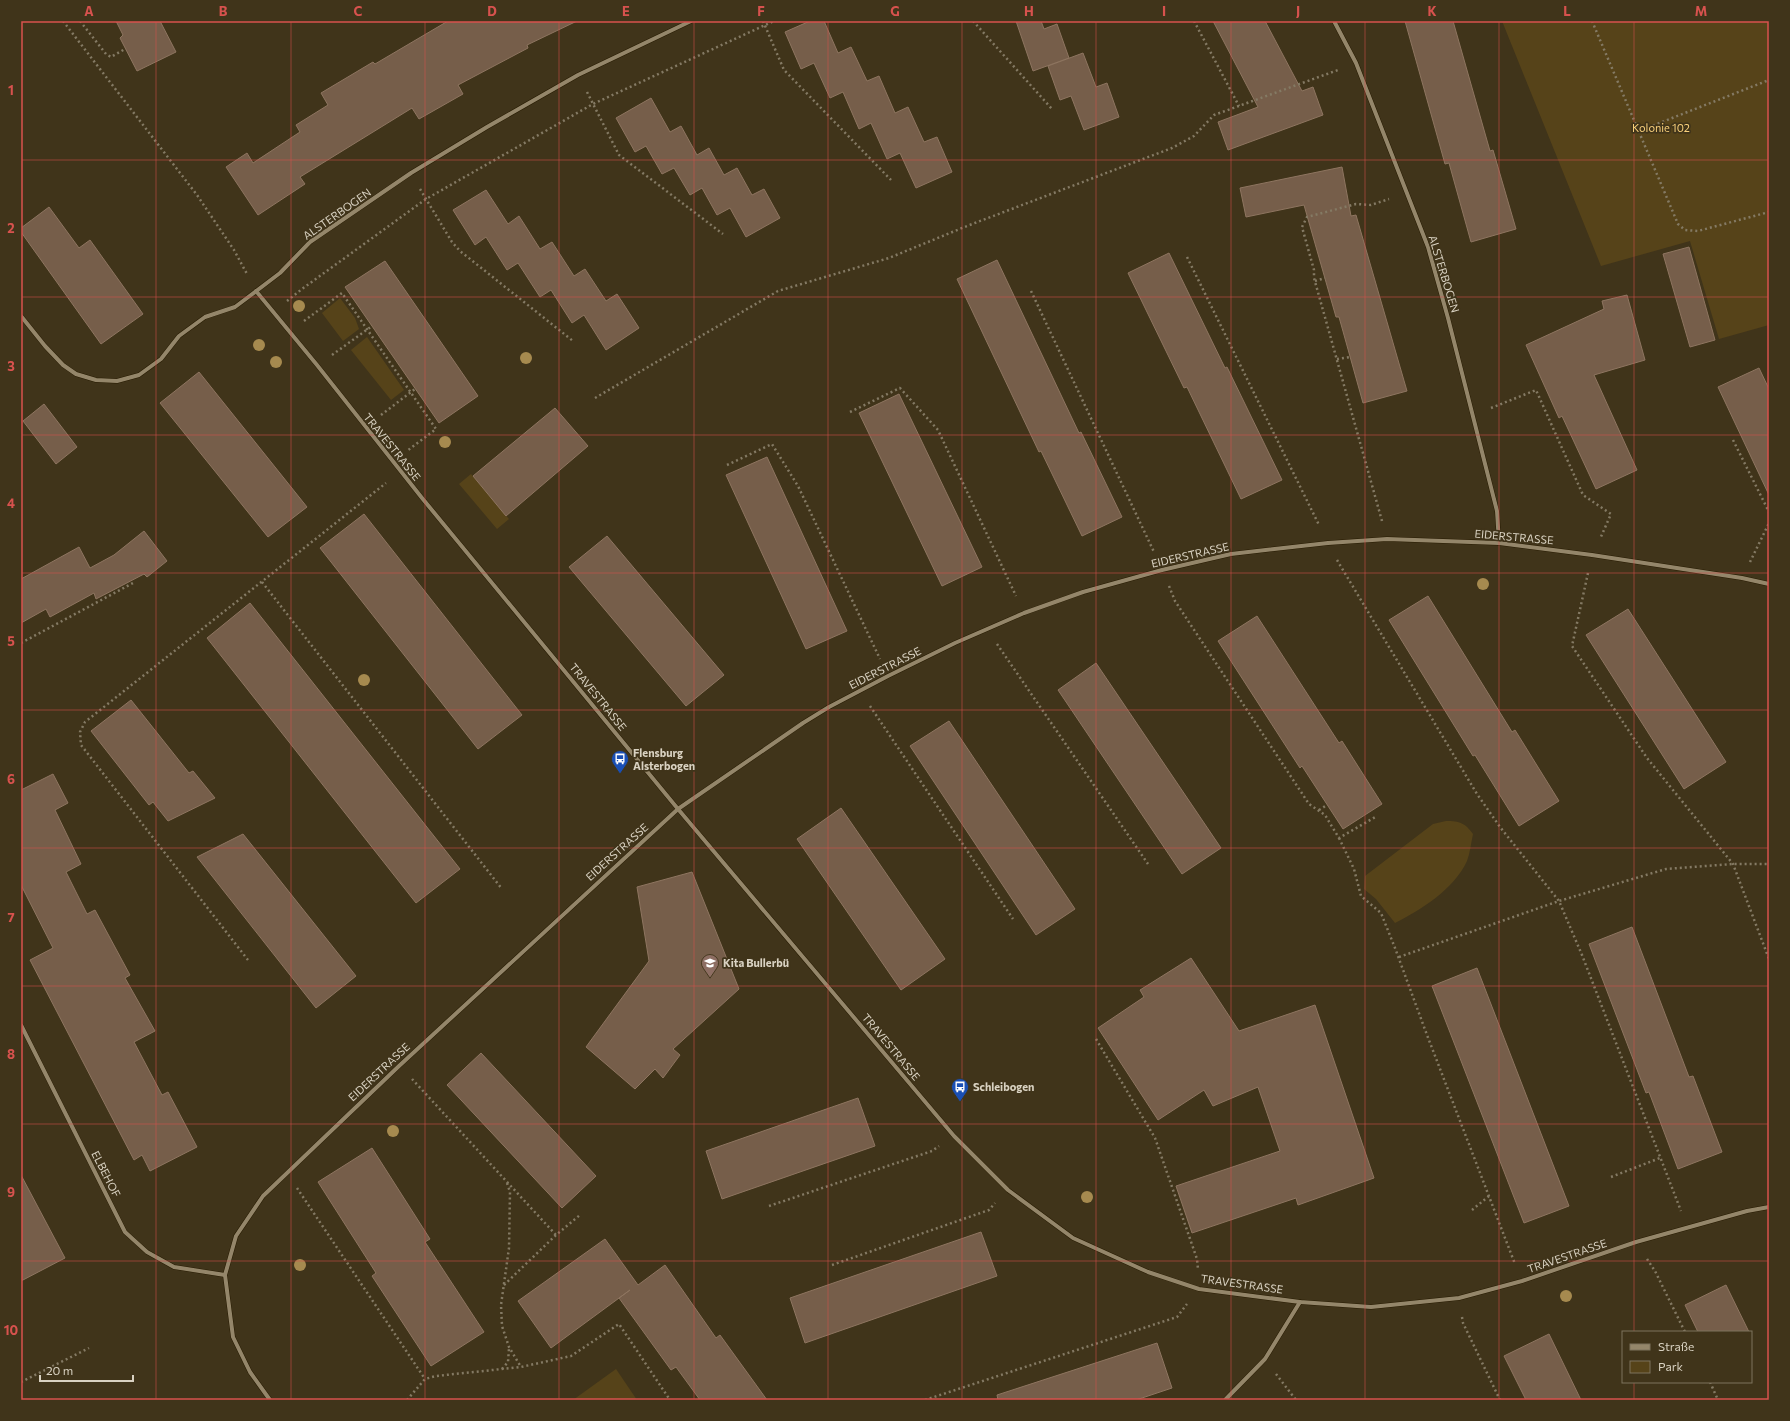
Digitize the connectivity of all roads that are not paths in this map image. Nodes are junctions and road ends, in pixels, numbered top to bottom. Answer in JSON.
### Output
{"nodes":[{"id":1,"x":691,"y":21,"type":"edge"},
{"id":2,"x":1334,"y":21,"type":"edge"},
{"id":3,"x":256,"y":291,"type":"junction"},
{"id":4,"x":21,"y":316,"type":"edge"},
{"id":5,"x":1499,"y":543,"type":"junction"},
{"id":6,"x":1769,"y":584,"type":"edge"},
{"id":7,"x":678,"y":809,"type":"junction"},
{"id":8,"x":21,"y":1025,"type":"edge"},
{"id":9,"x":1769,"y":1207,"type":"edge"},
{"id":10,"x":225,"y":1275,"type":"junction"},
{"id":11,"x":1300,"y":1302,"type":"junction"},
{"id":12,"x":270,"y":1400,"type":"edge"},
{"id":13,"x":1225,"y":1400,"type":"edge"}],
"edges":[{"from":1,"to":3,"type":"street","name":"ALSTERBOGEN"},
{"from":2,"to":5,"type":"street","name":"ALSTERBOGEN"},
{"from":3,"to":4,"type":"street","name":"ALSTERBOGEN"},
{"from":3,"to":7,"type":"street","name":"TRAVESTRASSE"},
{"from":5,"to":6,"type":"street","name":"EIDERSTRASSE"},
{"from":5,"to":7,"type":"street","name":"EIDERSTRASSE"},
{"from":7,"to":10,"type":"street","name":"EIDERSTRASSE"},
{"from":7,"to":11,"type":"street","name":"TRAVESTRASSE"},
{"from":8,"to":10,"type":"street","name":"ELBEHOF"},
{"from":9,"to":11,"type":"street","name":"TRAVESTRASSE"},
{"from":10,"to":12,"type":"street"},
{"from":11,"to":13,"type":"street"}]}
